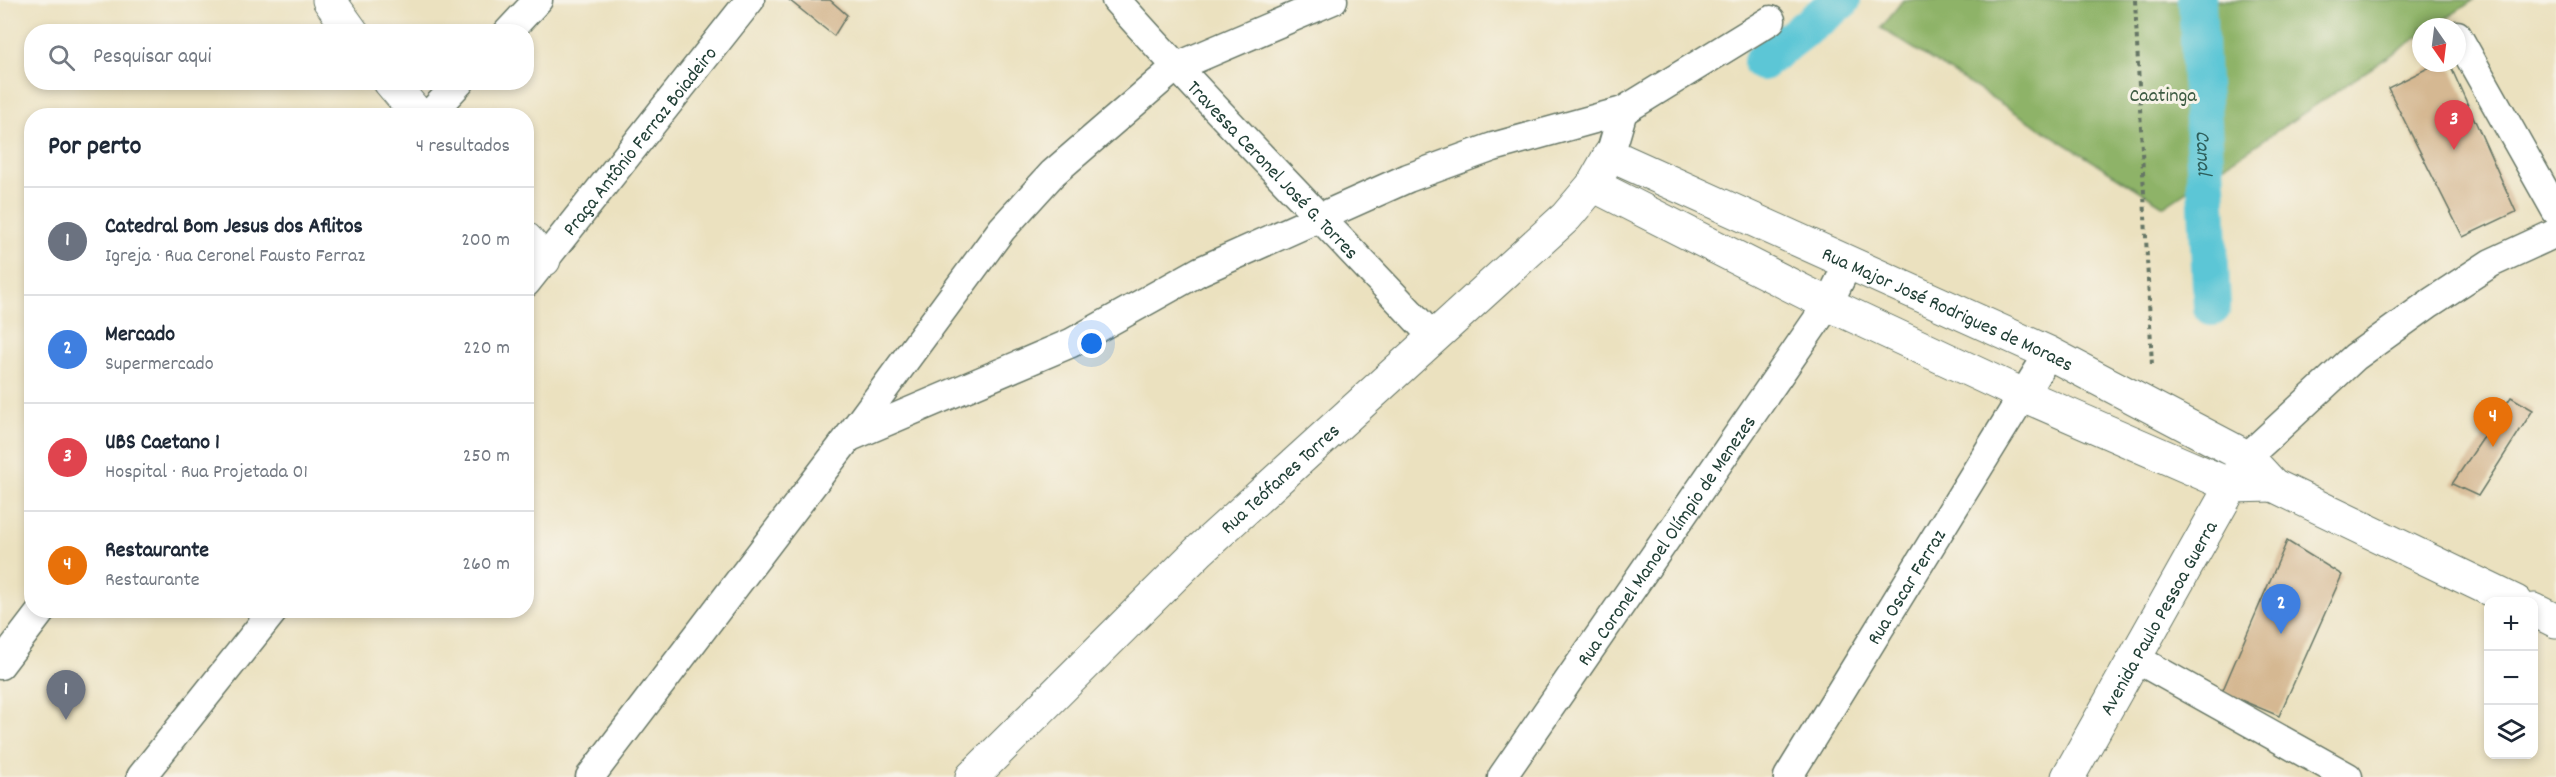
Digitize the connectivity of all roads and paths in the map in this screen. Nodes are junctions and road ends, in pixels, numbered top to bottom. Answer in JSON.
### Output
{"nodes":[{"id":1,"x":329,"y":0,"type":"edge"},
{"id":2,"x":537,"y":0,"type":"edge"},
{"id":3,"x":750,"y":0,"type":"edge"},
{"id":4,"x":1116,"y":0,"type":"edge"},
{"id":5,"x":1333,"y":0,"type":"edge"},
{"id":6,"x":2135,"y":0,"type":"edge"},
{"id":7,"x":1771,"y":20,"type":"dead end"},
{"id":8,"x":346,"y":24,"type":"edge"},
{"id":9,"x":515,"y":24,"type":"edge"},
{"id":10,"x":2466,"y":51,"type":"edge"},
{"id":11,"x":1176,"y":67,"type":"junction"},
{"id":12,"x":397,"y":90,"type":"edge"},
{"id":13,"x":452,"y":90,"type":"edge"},
{"id":14,"x":412,"y":108,"type":"edge"},
{"id":15,"x":436,"y":108,"type":"edge"},
{"id":16,"x":1623,"y":111,"type":"junction"},
{"id":17,"x":1610,"y":155,"type":"junction"},
{"id":18,"x":1593,"y":185,"type":"junction"},
{"id":19,"x":2556,"y":211,"type":"edge"},
{"id":20,"x":1320,"y":215,"type":"junction"},
{"id":21,"x":2556,"y":233,"type":"edge"},
{"id":22,"x":534,"y":259,"type":"edge"},
{"id":23,"x":1848,"y":264,"type":"junction"},
{"id":24,"x":1828,"y":304,"type":"junction"},
{"id":25,"x":1433,"y":337,"type":"junction"},
{"id":26,"x":2049,"y":353,"type":"junction"},
{"id":27,"x":2023,"y":395,"type":"junction"},
{"id":28,"x":2154,"y":409,"type":"junction"},
{"id":29,"x":848,"y":438,"type":"junction"},
{"id":30,"x":2247,"y":457,"type":"junction"},
{"id":31,"x":2273,"y":485,"type":"junction"},
{"id":32,"x":2232,"y":486,"type":"junction"},
{"id":33,"x":2506,"y":597,"type":"edge"},
{"id":34,"x":2538,"y":612,"type":"edge"},
{"id":35,"x":36,"y":618,"type":"edge"},
{"id":36,"x":267,"y":618,"type":"edge"},
{"id":37,"x":2556,"y":621,"type":"edge"},
{"id":38,"x":2135,"y":658,"type":"junction"},
{"id":39,"x":0,"y":665,"type":"edge"},
{"id":40,"x":141,"y":777,"type":"edge"},
{"id":41,"x":590,"y":777,"type":"edge"},
{"id":42,"x":972,"y":777,"type":"edge"},
{"id":43,"x":1502,"y":777,"type":"edge"},
{"id":44,"x":1788,"y":777,"type":"edge"},
{"id":45,"x":2068,"y":777,"type":"edge"},
{"id":46,"x":2348,"y":777,"type":"edge"}],
"edges":[{"from":1,"to":8,"type":"street"},
{"from":2,"to":9,"type":"street"},
{"from":3,"to":22,"type":"street","name":"Praça Antônio Ferraz Boiadeiro"},
{"from":4,"to":11,"type":"street","name":"Travessa Ceronel José G. Torres"},
{"from":5,"to":11,"type":"street"},
{"from":6,"to":28,"type":"path"},
{"from":7,"to":16,"type":"street"},
{"from":10,"to":19,"type":"street"},
{"from":11,"to":20,"type":"street","name":"Travessa Ceronel José G. Torres"},
{"from":11,"to":29,"type":"street"},
{"from":12,"to":14,"type":"street"},
{"from":13,"to":15,"type":"street"},
{"from":16,"to":17,"type":"street"},
{"from":16,"to":20,"type":"street"},
{"from":17,"to":18,"type":"street","name":"Rua Teófanes Torres"},
{"from":17,"to":23,"type":"street","name":"Rua Major José Rodrigues de Moraes"},
{"from":18,"to":24,"type":"street"},
{"from":18,"to":25,"type":"street","name":"Rua Teófanes Torres"},
{"from":20,"to":25,"type":"street","name":"Travessa Ceronel José G. Torres"},
{"from":20,"to":29,"type":"street"},
{"from":21,"to":30,"type":"street"},
{"from":23,"to":24,"type":"street","name":"Rua Coronel Manoel Olímpio de Menezes"},
{"from":23,"to":26,"type":"street","name":"Rua Major José Rodrigues de Moraes"},
{"from":24,"to":27,"type":"street"},
{"from":24,"to":43,"type":"street","name":"Rua Coronel Manoel Olímpio de Menezes"},
{"from":25,"to":42,"type":"street","name":"Rua Teófanes Torres"},
{"from":26,"to":27,"type":"street","name":"Rua Oscar Ferraz"},
{"from":26,"to":28,"type":"street","name":"Rua Major José Rodrigues de Moraes"},
{"from":27,"to":32,"type":"street"},
{"from":27,"to":44,"type":"street","name":"Rua Oscar Ferraz"},
{"from":28,"to":30,"type":"street","name":"Rua Major José Rodrigues de Moraes"},
{"from":29,"to":41,"type":"street"},
{"from":30,"to":31,"type":"street","name":"Rua Major José Rodrigues de Moraes"},
{"from":30,"to":32,"type":"street","name":"Avenida Paulo Pessoa Guerra"},
{"from":31,"to":32,"type":"street","name":"Rua Major José Rodrigues de Moraes"},
{"from":31,"to":33,"type":"street","name":"Rua Major José Rodrigues de Moraes"},
{"from":32,"to":38,"type":"street","name":"Avenida Paulo Pessoa Guerra"},
{"from":34,"to":37,"type":"street"},
{"from":35,"to":39,"type":"street"},
{"from":36,"to":40,"type":"street"},
{"from":38,"to":45,"type":"street","name":"Avenida Paulo Pessoa Guerra"},
{"from":38,"to":46,"type":"street"}]}
